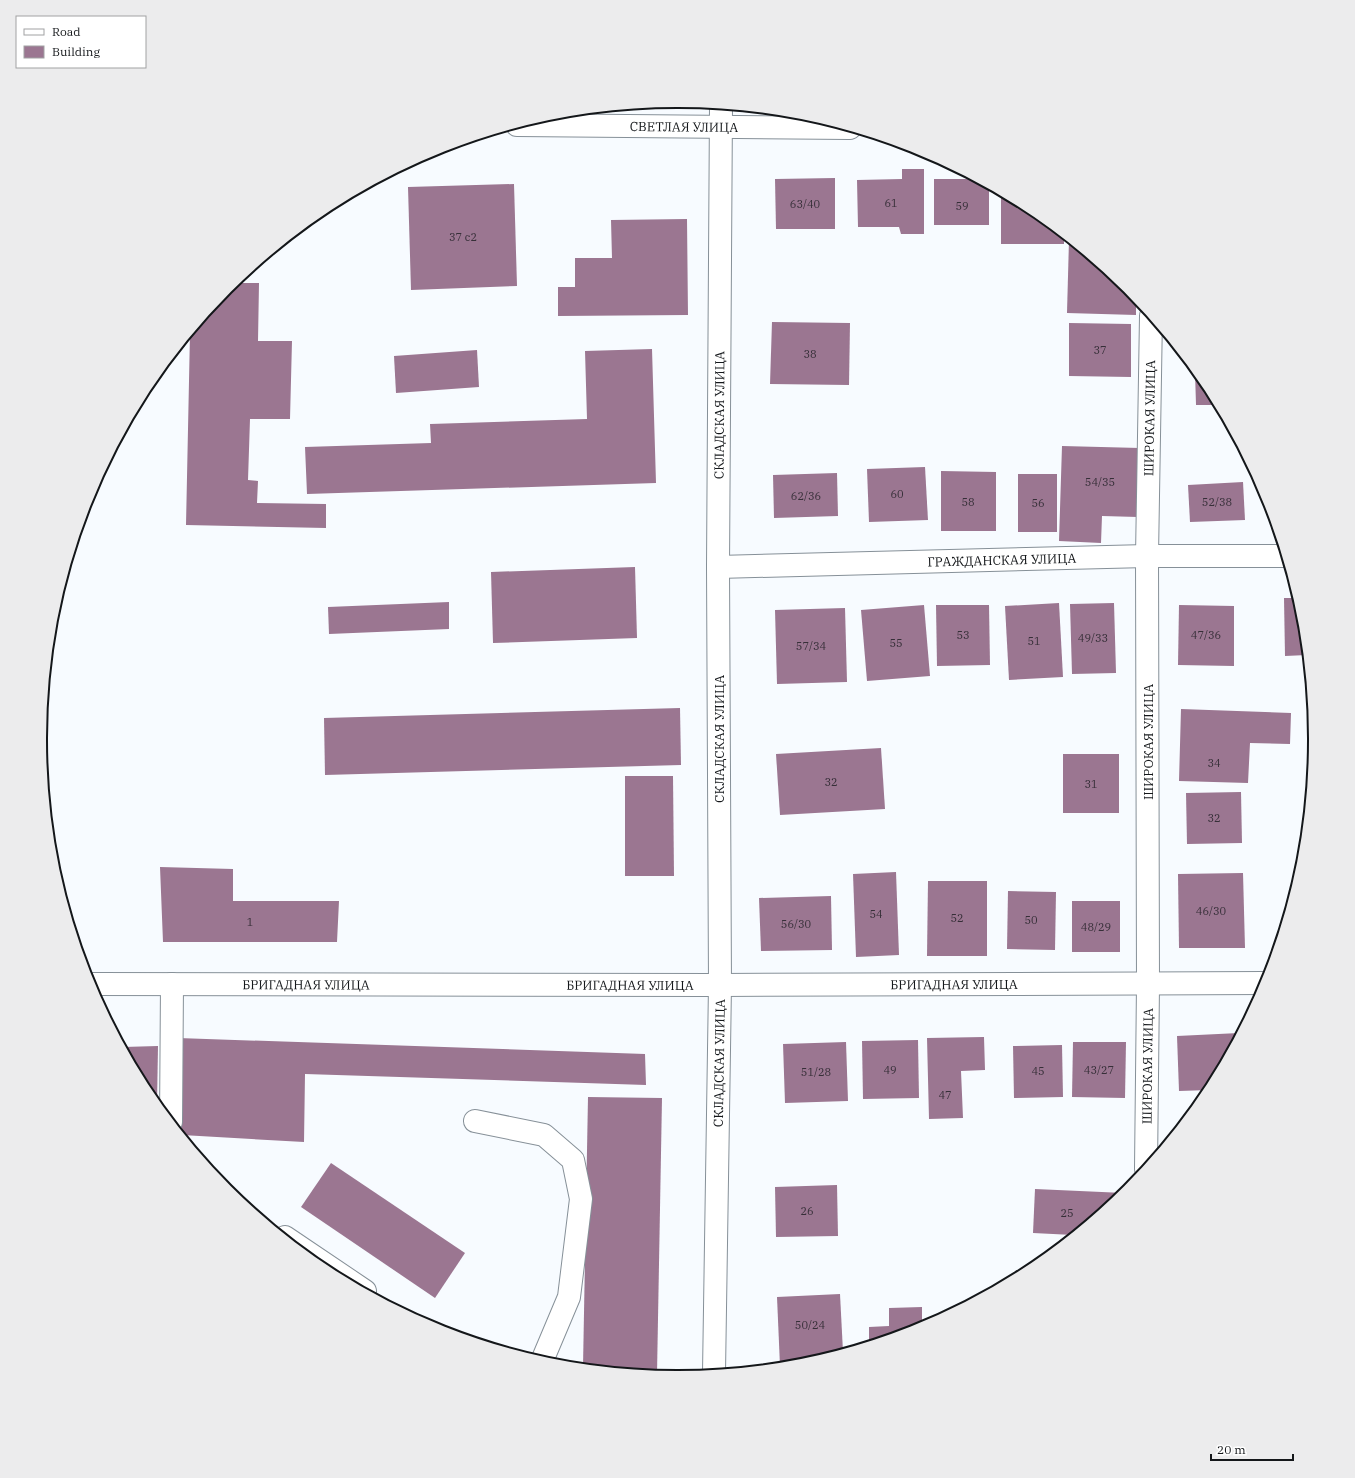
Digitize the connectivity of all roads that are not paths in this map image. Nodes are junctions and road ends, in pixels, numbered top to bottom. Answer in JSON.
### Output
{"nodes":[{"id":1,"x":721,"y":116,"type":"edge"},
{"id":2,"x":541,"y":124,"type":"edge"},
{"id":3,"x":820,"y":125,"type":"edge"},
{"id":4,"x":1151,"y":322,"type":"edge"},
{"id":5,"x":1147,"y":556,"type":"junction"},
{"id":6,"x":1281,"y":556,"type":"edge"},
{"id":7,"x":718,"y":567,"type":"junction"},
{"id":8,"x":1259,"y":983,"type":"edge"},
{"id":9,"x":97,"y":984,"type":"edge"},
{"id":10,"x":172,"y":984,"type":"junction"},
{"id":11,"x":720,"y":985,"type":"junction"},
{"id":12,"x":1148,"y":985,"type":"junction"},
{"id":13,"x":171,"y":1115,"type":"edge"},
{"id":14,"x":475,"y":1121,"type":"dead end"},
{"id":15,"x":1146,"y":1161,"type":"edge"},
{"id":16,"x":545,"y":1355,"type":"edge"},
{"id":17,"x":714,"y":1368,"type":"edge"}],
"edges":[{"from":1,"to":2,"type":"street","name":"СВЕТЛАЯ УЛИЦА"},
{"from":1,"to":3,"type":"street","name":"СВЕТЛАЯ УЛИЦА"},
{"from":1,"to":7,"type":"street","name":"СКЛАДСКАЯ УЛИЦА"},
{"from":4,"to":5,"type":"street","name":"ШИРОКАЯ УЛИЦА"},
{"from":5,"to":6,"type":"street","name":"ГРАЖДАНСКАЯ УЛИЦА"},
{"from":5,"to":7,"type":"street","name":"ГРАЖДАНСКАЯ УЛИЦА"},
{"from":5,"to":12,"type":"street","name":"ШИРОКАЯ УЛИЦА"},
{"from":7,"to":11,"type":"street","name":"СКЛАДСКАЯ УЛИЦА"},
{"from":8,"to":12,"type":"street","name":"БРИГАДНАЯ УЛИЦА"},
{"from":9,"to":10,"type":"street","name":"БРИГАДНАЯ УЛИЦА"},
{"from":10,"to":11,"type":"street","name":"БРИГАДНАЯ УЛИЦА"},
{"from":10,"to":13,"type":"street"},
{"from":11,"to":12,"type":"street","name":"БРИГАДНАЯ УЛИЦА"},
{"from":11,"to":17,"type":"street","name":"СКЛАДСКАЯ УЛИЦА"},
{"from":12,"to":15,"type":"street","name":"ШИРОКАЯ УЛИЦА"},
{"from":14,"to":16,"type":"street"}]}
